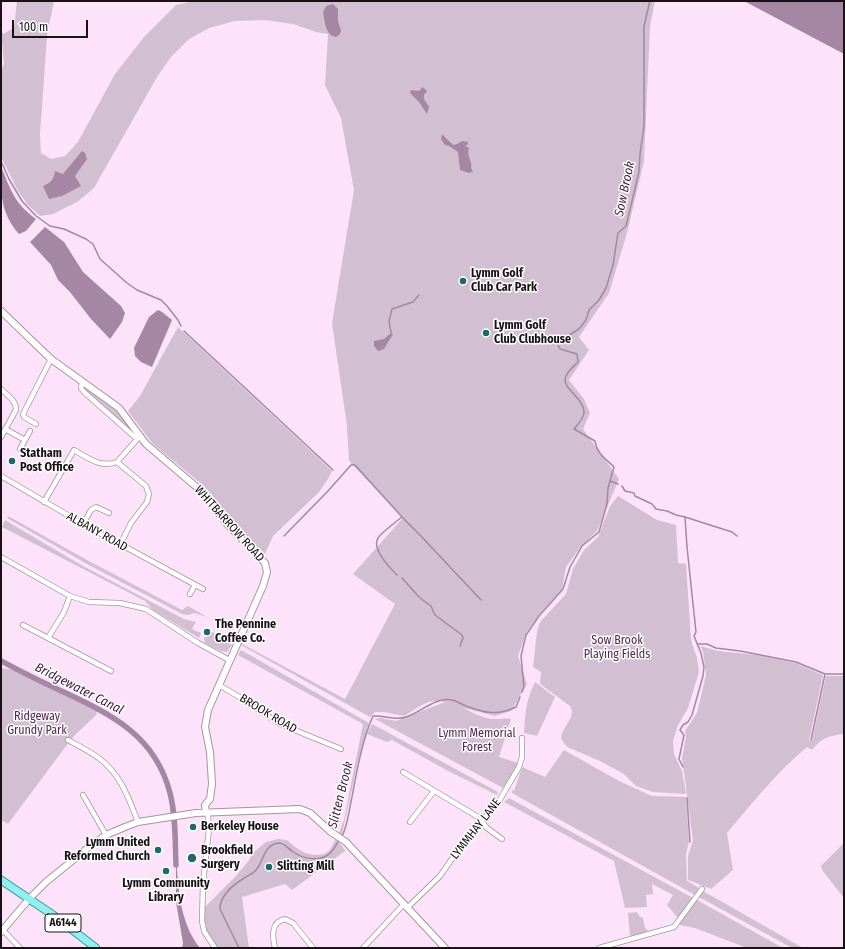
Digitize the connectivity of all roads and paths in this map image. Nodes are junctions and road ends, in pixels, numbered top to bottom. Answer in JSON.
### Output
{"nodes":[{"id":1,"x":1,"y":311,"type":"edge"},
{"id":2,"x":51,"y":359,"type":"junction"},
{"id":3,"x":82,"y":382,"type":"junction"},
{"id":4,"x":1,"y":389,"type":"edge"},
{"id":5,"x":36,"y":424,"type":"dead end"},
{"id":6,"x":5,"y":429,"type":"junction"},
{"id":7,"x":30,"y":431,"type":"dead end"},
{"id":8,"x":1,"y":437,"type":"edge"},
{"id":9,"x":138,"y":437,"type":"junction"},
{"id":10,"x":25,"y":440,"type":"junction"},
{"id":11,"x":20,"y":449,"type":"dead end"},
{"id":12,"x":117,"y":462,"type":"junction"},
{"id":13,"x":1,"y":476,"type":"edge"},
{"id":14,"x":44,"y":502,"type":"junction"},
{"id":15,"x":109,"y":513,"type":"dead end"},
{"id":16,"x":82,"y":524,"type":"junction"},
{"id":17,"x":120,"y":545,"type":"junction"},
{"id":18,"x":1,"y":557,"type":"edge"},
{"id":19,"x":195,"y":585,"type":"junction"},
{"id":20,"x":203,"y":589,"type":"dead end"},
{"id":21,"x":190,"y":594,"type":"dead end"},
{"id":22,"x":70,"y":596,"type":"junction"},
{"id":23,"x":23,"y":624,"type":"dead end"},
{"id":24,"x":48,"y":638,"type":"junction"},
{"id":25,"x":229,"y":660,"type":"junction"},
{"id":26,"x":111,"y":671,"type":"dead end"},
{"id":27,"x":219,"y":685,"type":"junction"},
{"id":28,"x":522,"y":738,"type":"dead end"},
{"id":29,"x":68,"y":740,"type":"dead end"},
{"id":30,"x":341,"y":749,"type":"dead end"},
{"id":31,"x":403,"y":772,"type":"dead end"},
{"id":32,"x":434,"y":791,"type":"junction"},
{"id":33,"x":83,"y":795,"type":"dead end"},
{"id":34,"x":206,"y":813,"type":"junction"},
{"id":35,"x":481,"y":821,"type":"junction"},
{"id":36,"x":138,"y":822,"type":"junction"},
{"id":37,"x":410,"y":822,"type":"dead end"},
{"id":38,"x":106,"y":835,"type":"junction"},
{"id":39,"x":502,"y":839,"type":"dead end"},
{"id":40,"x":1,"y":880,"type":"edge"},
{"id":41,"x":702,"y":889,"type":"dead end"},
{"id":42,"x":29,"y":899,"type":"junction"},
{"id":43,"x":406,"y":906,"type":"junction"},
{"id":44,"x":2,"y":931,"type":"edge"},
{"id":45,"x":20,"y":948,"type":"edge"},
{"id":46,"x":96,"y":948,"type":"edge"},
{"id":47,"x":215,"y":948,"type":"edge"},
{"id":48,"x":275,"y":948,"type":"edge"},
{"id":49,"x":313,"y":948,"type":"edge"},
{"id":50,"x":363,"y":948,"type":"edge"},
{"id":51,"x":445,"y":948,"type":"edge"},
{"id":52,"x":599,"y":948,"type":"edge"}],
"edges":[{"from":1,"to":2,"type":"street","name":"WHITBARROW ROAD"},
{"from":2,"to":3,"type":"street","name":"WHITBARROW ROAD"},
{"from":2,"to":5,"type":"street"},
{"from":3,"to":9,"type":"street","name":"WHITBARROW ROAD"},
{"from":3,"to":9,"type":"street"},
{"from":4,"to":6,"type":"street"},
{"from":6,"to":8,"type":"street"},
{"from":6,"to":10,"type":"street"},
{"from":7,"to":10,"type":"street"},
{"from":9,"to":12,"type":"street"},
{"from":9,"to":25,"type":"street","name":"WHITBARROW ROAD"},
{"from":10,"to":11,"type":"street"},
{"from":12,"to":14,"type":"street"},
{"from":12,"to":17,"type":"street"},
{"from":13,"to":14,"type":"street","name":"ALBANY ROAD"},
{"from":14,"to":16,"type":"street","name":"ALBANY ROAD"},
{"from":15,"to":16,"type":"street"},
{"from":16,"to":17,"type":"street","name":"ALBANY ROAD"},
{"from":17,"to":19,"type":"street","name":"ALBANY ROAD"},
{"from":18,"to":22,"type":"street"},
{"from":19,"to":20,"type":"street","name":"ALBANY ROAD"},
{"from":19,"to":21,"type":"street"},
{"from":22,"to":24,"type":"street"},
{"from":22,"to":25,"type":"street"},
{"from":23,"to":24,"type":"street"},
{"from":24,"to":26,"type":"street"},
{"from":25,"to":27,"type":"street","name":"WHITBARROW ROAD"},
{"from":27,"to":30,"type":"street","name":"BROOK ROAD"},
{"from":27,"to":34,"type":"street","name":"WHITBARROW ROAD"},
{"from":28,"to":35,"type":"street","name":"LYMMHAY LANE"},
{"from":29,"to":36,"type":"street"},
{"from":31,"to":32,"type":"street"},
{"from":32,"to":35,"type":"street"},
{"from":32,"to":37,"type":"street"},
{"from":33,"to":38,"type":"street"},
{"from":34,"to":36,"type":"street"},
{"from":34,"to":43,"type":"street"},
{"from":34,"to":47,"type":"street","name":"WHITBARROW ROAD"},
{"from":35,"to":39,"type":"street"},
{"from":35,"to":43,"type":"street","name":"LYMMHAY LANE"},
{"from":36,"to":38,"type":"street"},
{"from":38,"to":42,"type":"street"},
{"from":40,"to":42,"type":"main road","number":"A6144"},
{"from":41,"to":52,"type":"street"},
{"from":42,"to":44,"type":"street"},
{"from":42,"to":46,"type":"main road","number":"A6144"},
{"from":43,"to":50,"type":"street","name":"LYMMHAY LANE"},
{"from":43,"to":51,"type":"street"},
{"from":44,"to":45,"type":"street"},
{"from":48,"to":49,"type":"street"}]}
